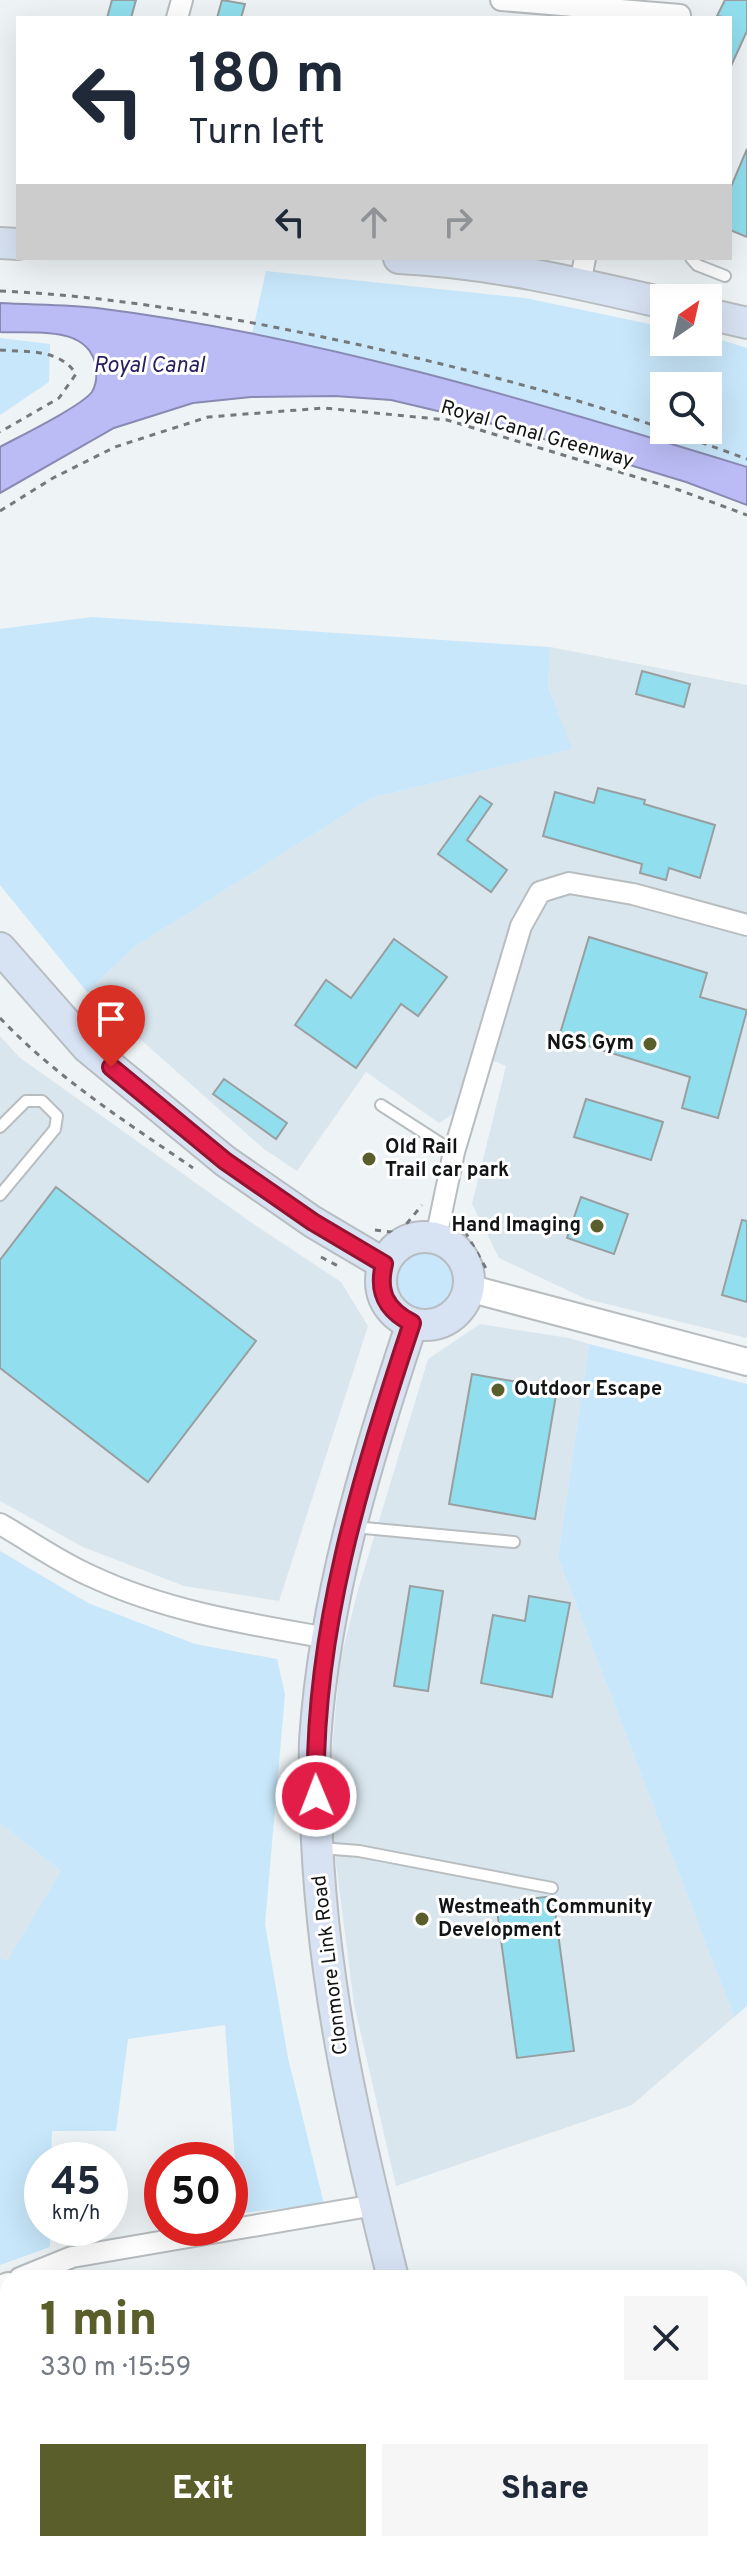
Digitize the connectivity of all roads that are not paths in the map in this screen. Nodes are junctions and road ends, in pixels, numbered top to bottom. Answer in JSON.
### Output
{"nodes":[{"id":1,"x":501,"y":0,"type":"edge"},
{"id":2,"x":681,"y":11,"type":"edge"},
{"id":3,"x":443,"y":260,"type":"edge"},
{"id":4,"x":693,"y":260,"type":"edge"},
{"id":5,"x":582,"y":271,"type":"edge"},
{"id":6,"x":725,"y":276,"type":"dead end"},
{"id":7,"x":650,"y":298,"type":"edge"},
{"id":8,"x":722,"y":317,"type":"edge"},
{"id":9,"x":747,"y":323,"type":"edge"},
{"id":10,"x":747,"y":925,"type":"edge"},
{"id":11,"x":0,"y":948,"type":"edge"},
{"id":12,"x":381,"y":1105,"type":"dead end"},
{"id":13,"x":0,"y":1127,"type":"edge"},
{"id":14,"x":454,"y":1152,"type":"junction"},
{"id":15,"x":0,"y":1195,"type":"edge"},
{"id":16,"x":436,"y":1238,"type":"junction"},
{"id":17,"x":384,"y":1264,"type":"junction"},
{"id":18,"x":468,"y":1288,"type":"junction"},
{"id":19,"x":412,"y":1323,"type":"junction"},
{"id":20,"x":747,"y":1362,"type":"edge"},
{"id":21,"x":0,"y":1524,"type":"edge"},
{"id":22,"x":352,"y":1527,"type":"junction"},
{"id":23,"x":514,"y":1542,"type":"dead end"},
{"id":24,"x":328,"y":1638,"type":"junction"},
{"id":25,"x":317,"y":1848,"type":"junction"},
{"id":26,"x":552,"y":1888,"type":"dead end"},
{"id":27,"x":375,"y":2205,"type":"junction"},
{"id":28,"x":40,"y":2270,"type":"edge"},
{"id":29,"x":391,"y":2270,"type":"edge"}],
"edges":[{"from":1,"to":2,"type":"street"},
{"from":3,"to":5,"type":"main road"},
{"from":4,"to":6,"type":"lane"},
{"from":5,"to":7,"type":"main road"},
{"from":8,"to":9,"type":"main road"},
{"from":10,"to":14,"type":"street"},
{"from":11,"to":17,"type":"main road"},
{"from":12,"to":14,"type":"lane"},
{"from":13,"to":15,"type":"lane"},
{"from":14,"to":16,"type":"street"},
{"from":16,"to":17,"type":"main road"},
{"from":16,"to":18,"type":"main road"},
{"from":17,"to":19,"type":"main road"},
{"from":18,"to":19,"type":"main road"},
{"from":18,"to":20,"type":"street"},
{"from":19,"to":22,"type":"main road","name":"Clonmore Link Road"},
{"from":21,"to":24,"type":"street"},
{"from":22,"to":23,"type":"lane"},
{"from":22,"to":24,"type":"main road","name":"Clonmore Link Road"},
{"from":24,"to":25,"type":"main road","name":"Clonmore Link Road"},
{"from":25,"to":26,"type":"lane"},
{"from":25,"to":27,"type":"main road","name":"Clonmore Link Road"},
{"from":27,"to":28,"type":"street"},
{"from":27,"to":29,"type":"main road","name":"Clonmore Link Road"}]}
